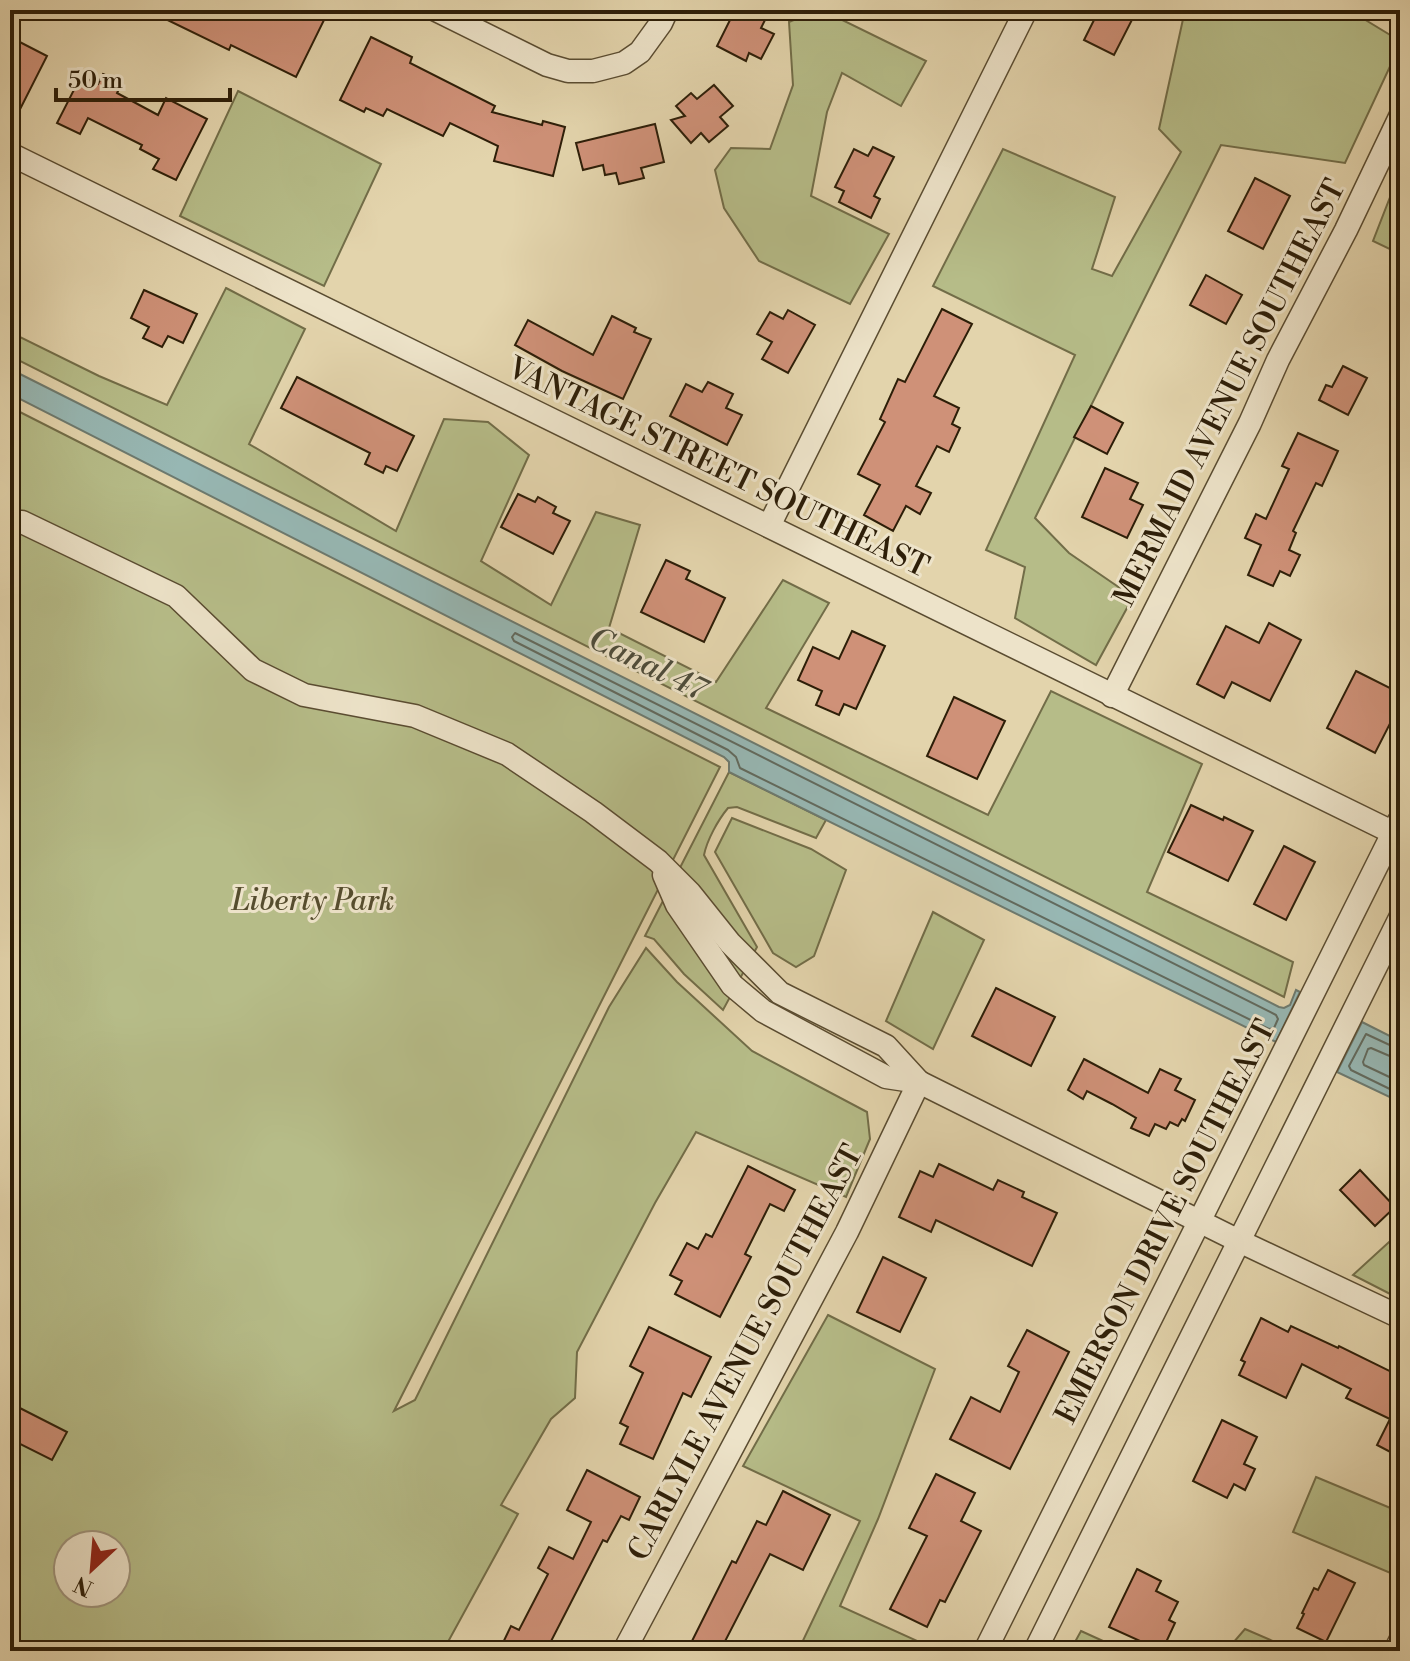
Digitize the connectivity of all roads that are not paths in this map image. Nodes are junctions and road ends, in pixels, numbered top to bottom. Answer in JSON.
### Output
{"nodes":[{"id":1,"x":436,"y":10,"type":"edge"},
{"id":2,"x":667,"y":10,"type":"edge"},
{"id":3,"x":1026,"y":10,"type":"edge"},
{"id":4,"x":1400,"y":117,"type":"edge"},
{"id":5,"x":10,"y":154,"type":"edge"},
{"id":6,"x":10,"y":522,"type":"edge"},
{"id":7,"x":769,"y":526,"type":"junction"},
{"id":8,"x":1112,"y":696,"type":"junction"},
{"id":9,"x":1398,"y":829,"type":"edge"},
{"id":10,"x":1400,"y":918,"type":"edge"},
{"id":11,"x":919,"y":1082,"type":"junction"},
{"id":12,"x":1200,"y":1221,"type":"junction"},
{"id":13,"x":1239,"y":1241,"type":"junction"},
{"id":14,"x":1400,"y":1317,"type":"edge"},
{"id":15,"x":1400,"y":1641,"type":"edge"},
{"id":16,"x":624,"y":1651,"type":"edge"},
{"id":17,"x":985,"y":1651,"type":"edge"},
{"id":18,"x":1035,"y":1651,"type":"edge"},
{"id":19,"x":1395,"y":1651,"type":"edge"}],
"edges":[{"from":1,"to":2,"type":"street"},
{"from":3,"to":7,"type":"street"},
{"from":4,"to":8,"type":"street","name":"MERMAID AVENUE SOUTHEAST"},
{"from":5,"to":7,"type":"street","name":"VANTAGE STREET SOUTHEAST"},
{"from":6,"to":11,"type":"street"},
{"from":7,"to":8,"type":"street","name":"VANTAGE STREET SOUTHEAST"},
{"from":8,"to":9,"type":"street","name":"VANTAGE STREET SOUTHEAST"},
{"from":9,"to":12,"type":"street","name":"EMERSON DRIVE SOUTHEAST"},
{"from":10,"to":13,"type":"street"},
{"from":11,"to":12,"type":"street"},
{"from":11,"to":16,"type":"street","name":"CARLYLE AVENUE SOUTHEAST"},
{"from":12,"to":13,"type":"street"},
{"from":12,"to":17,"type":"street","name":"EMERSON DRIVE SOUTHEAST"},
{"from":13,"to":14,"type":"street"},
{"from":13,"to":18,"type":"street"},
{"from":15,"to":19,"type":"street"}]}
